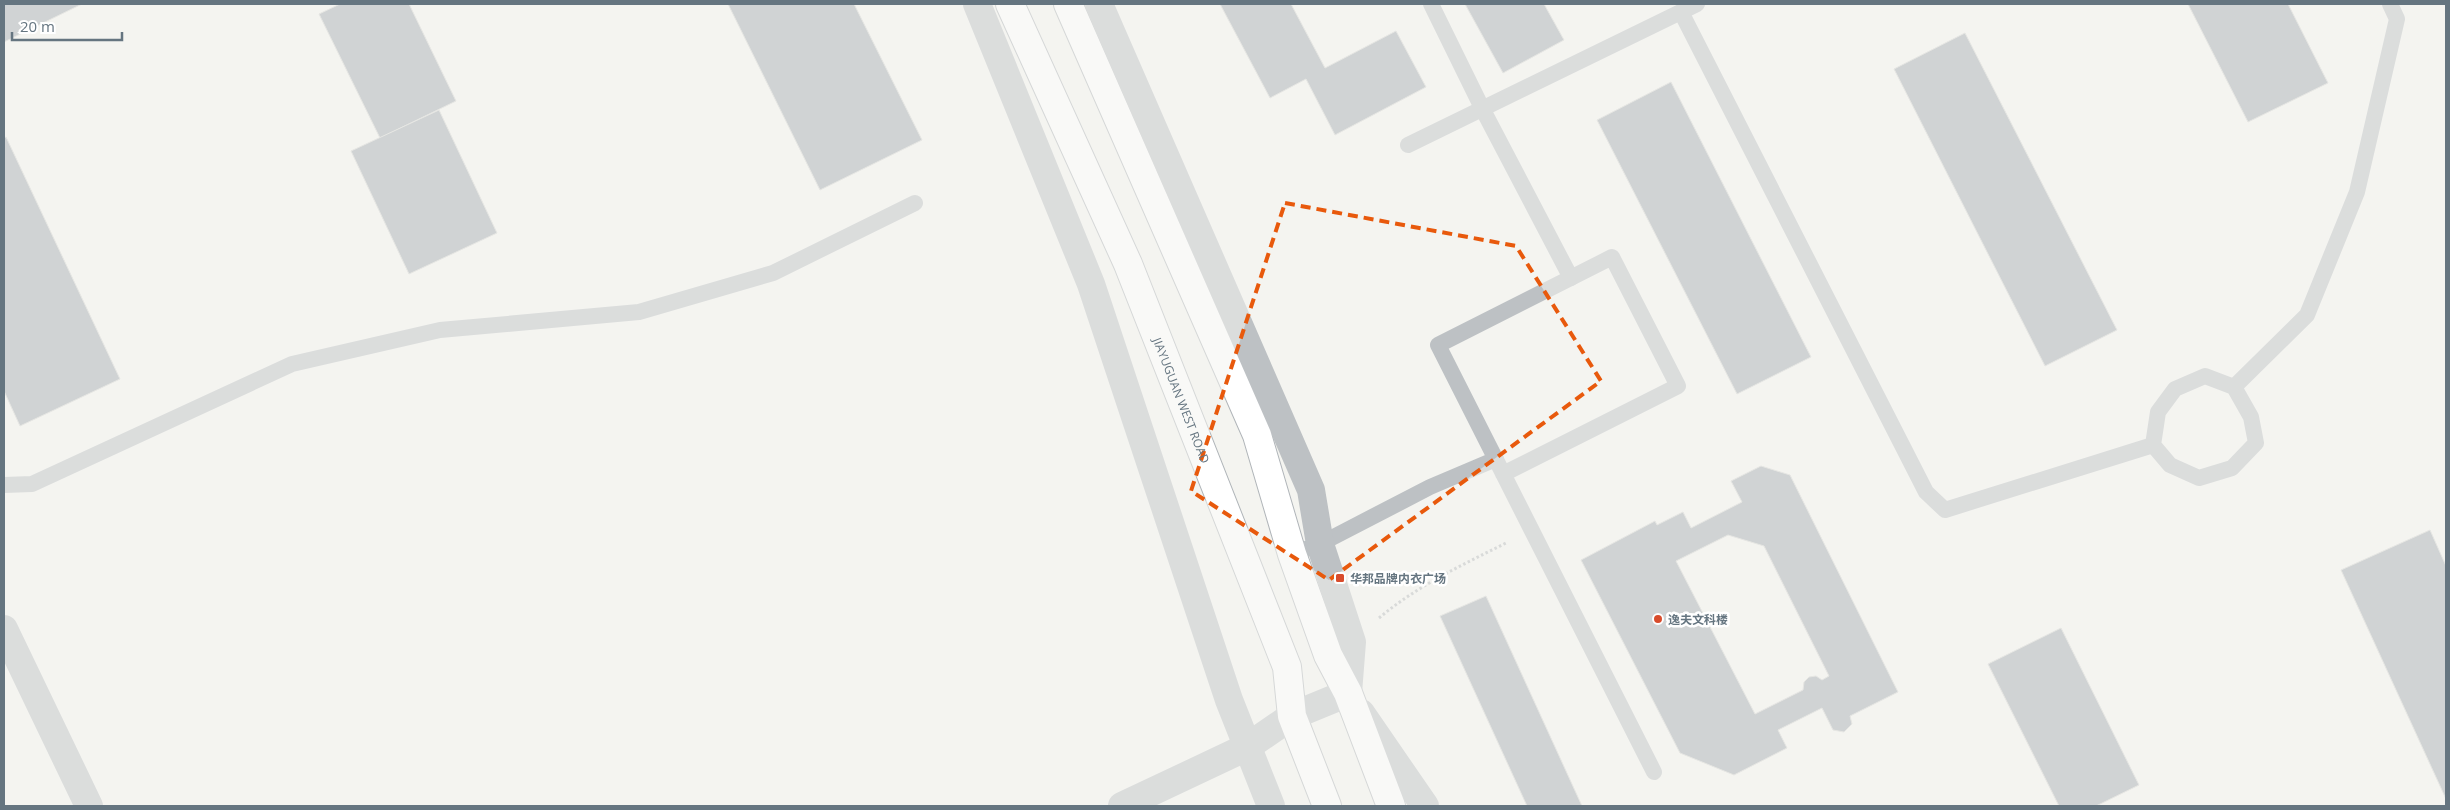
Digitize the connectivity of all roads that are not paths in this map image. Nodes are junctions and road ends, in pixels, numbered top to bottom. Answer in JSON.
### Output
{"nodes":[{"id":1,"x":977,"y":4,"type":"edge"},
{"id":2,"x":1010,"y":4,"type":"edge"},
{"id":3,"x":1068,"y":4,"type":"edge"},
{"id":4,"x":1099,"y":4,"type":"edge"},
{"id":5,"x":1431,"y":4,"type":"edge"},
{"id":6,"x":1697,"y":4,"type":"edge"},
{"id":7,"x":2390,"y":4,"type":"edge"},
{"id":8,"x":1681,"y":12,"type":"junction"},
{"id":9,"x":1483,"y":110,"type":"junction"},
{"id":10,"x":1408,"y":145,"type":"dead end"},
{"id":11,"x":915,"y":203,"type":"dead end"},
{"id":12,"x":1571,"y":278,"type":"junction"},
{"id":13,"x":2234,"y":387,"type":"junction"},
{"id":14,"x":2152,"y":445,"type":"junction"},
{"id":15,"x":1496,"y":459,"type":"junction"},
{"id":16,"x":1503,"y":474,"type":"junction"},
{"id":17,"x":4,"y":485,"type":"edge"},
{"id":18,"x":1320,"y":544,"type":"junction"},
{"id":19,"x":1292,"y":554,"type":"junction"},
{"id":20,"x":4,"y":629,"type":"edge"},
{"id":21,"x":1348,"y":693,"type":"junction"},
{"id":22,"x":1292,"y":716,"type":"junction"},
{"id":23,"x":1247,"y":746,"type":"junction"},
{"id":24,"x":1654,"y":772,"type":"dead end"},
{"id":25,"x":89,"y":806,"type":"edge"},
{"id":26,"x":1122,"y":806,"type":"edge"},
{"id":27,"x":1271,"y":806,"type":"edge"},
{"id":28,"x":1327,"y":806,"type":"edge"},
{"id":29,"x":1391,"y":806,"type":"edge"},
{"id":30,"x":1425,"y":806,"type":"edge"}],
"edges":[{"from":1,"to":23,"type":"street"},
{"from":2,"to":22,"type":"main road","name":"JIAYUGUAN WEST ROAD"},
{"from":3,"to":19,"type":"main road"},
{"from":4,"to":18,"type":"street"},
{"from":5,"to":9,"type":"lane"},
{"from":6,"to":8,"type":"lane"},
{"from":7,"to":13,"type":"lane"},
{"from":8,"to":9,"type":"lane"},
{"from":8,"to":14,"type":"lane"},
{"from":9,"to":10,"type":"lane"},
{"from":9,"to":12,"type":"lane"},
{"from":11,"to":17,"type":"lane"},
{"from":12,"to":15,"type":"lane"},
{"from":12,"to":16,"type":"lane"},
{"from":13,"to":14,"type":"lane"},
{"from":13,"to":14,"type":"lane"},
{"from":15,"to":16,"type":"lane"},
{"from":15,"to":18,"type":"lane"},
{"from":16,"to":24,"type":"lane"},
{"from":18,"to":19,"type":"lane"},
{"from":18,"to":21,"type":"street"},
{"from":19,"to":21,"type":"main road"},
{"from":20,"to":25,"type":"street"},
{"from":21,"to":22,"type":"street"},
{"from":21,"to":29,"type":"main road"},
{"from":21,"to":30,"type":"street"},
{"from":22,"to":23,"type":"street"},
{"from":22,"to":28,"type":"main road","name":"JIAYUGUAN WEST ROAD"},
{"from":23,"to":26,"type":"street"},
{"from":23,"to":27,"type":"street"}]}
